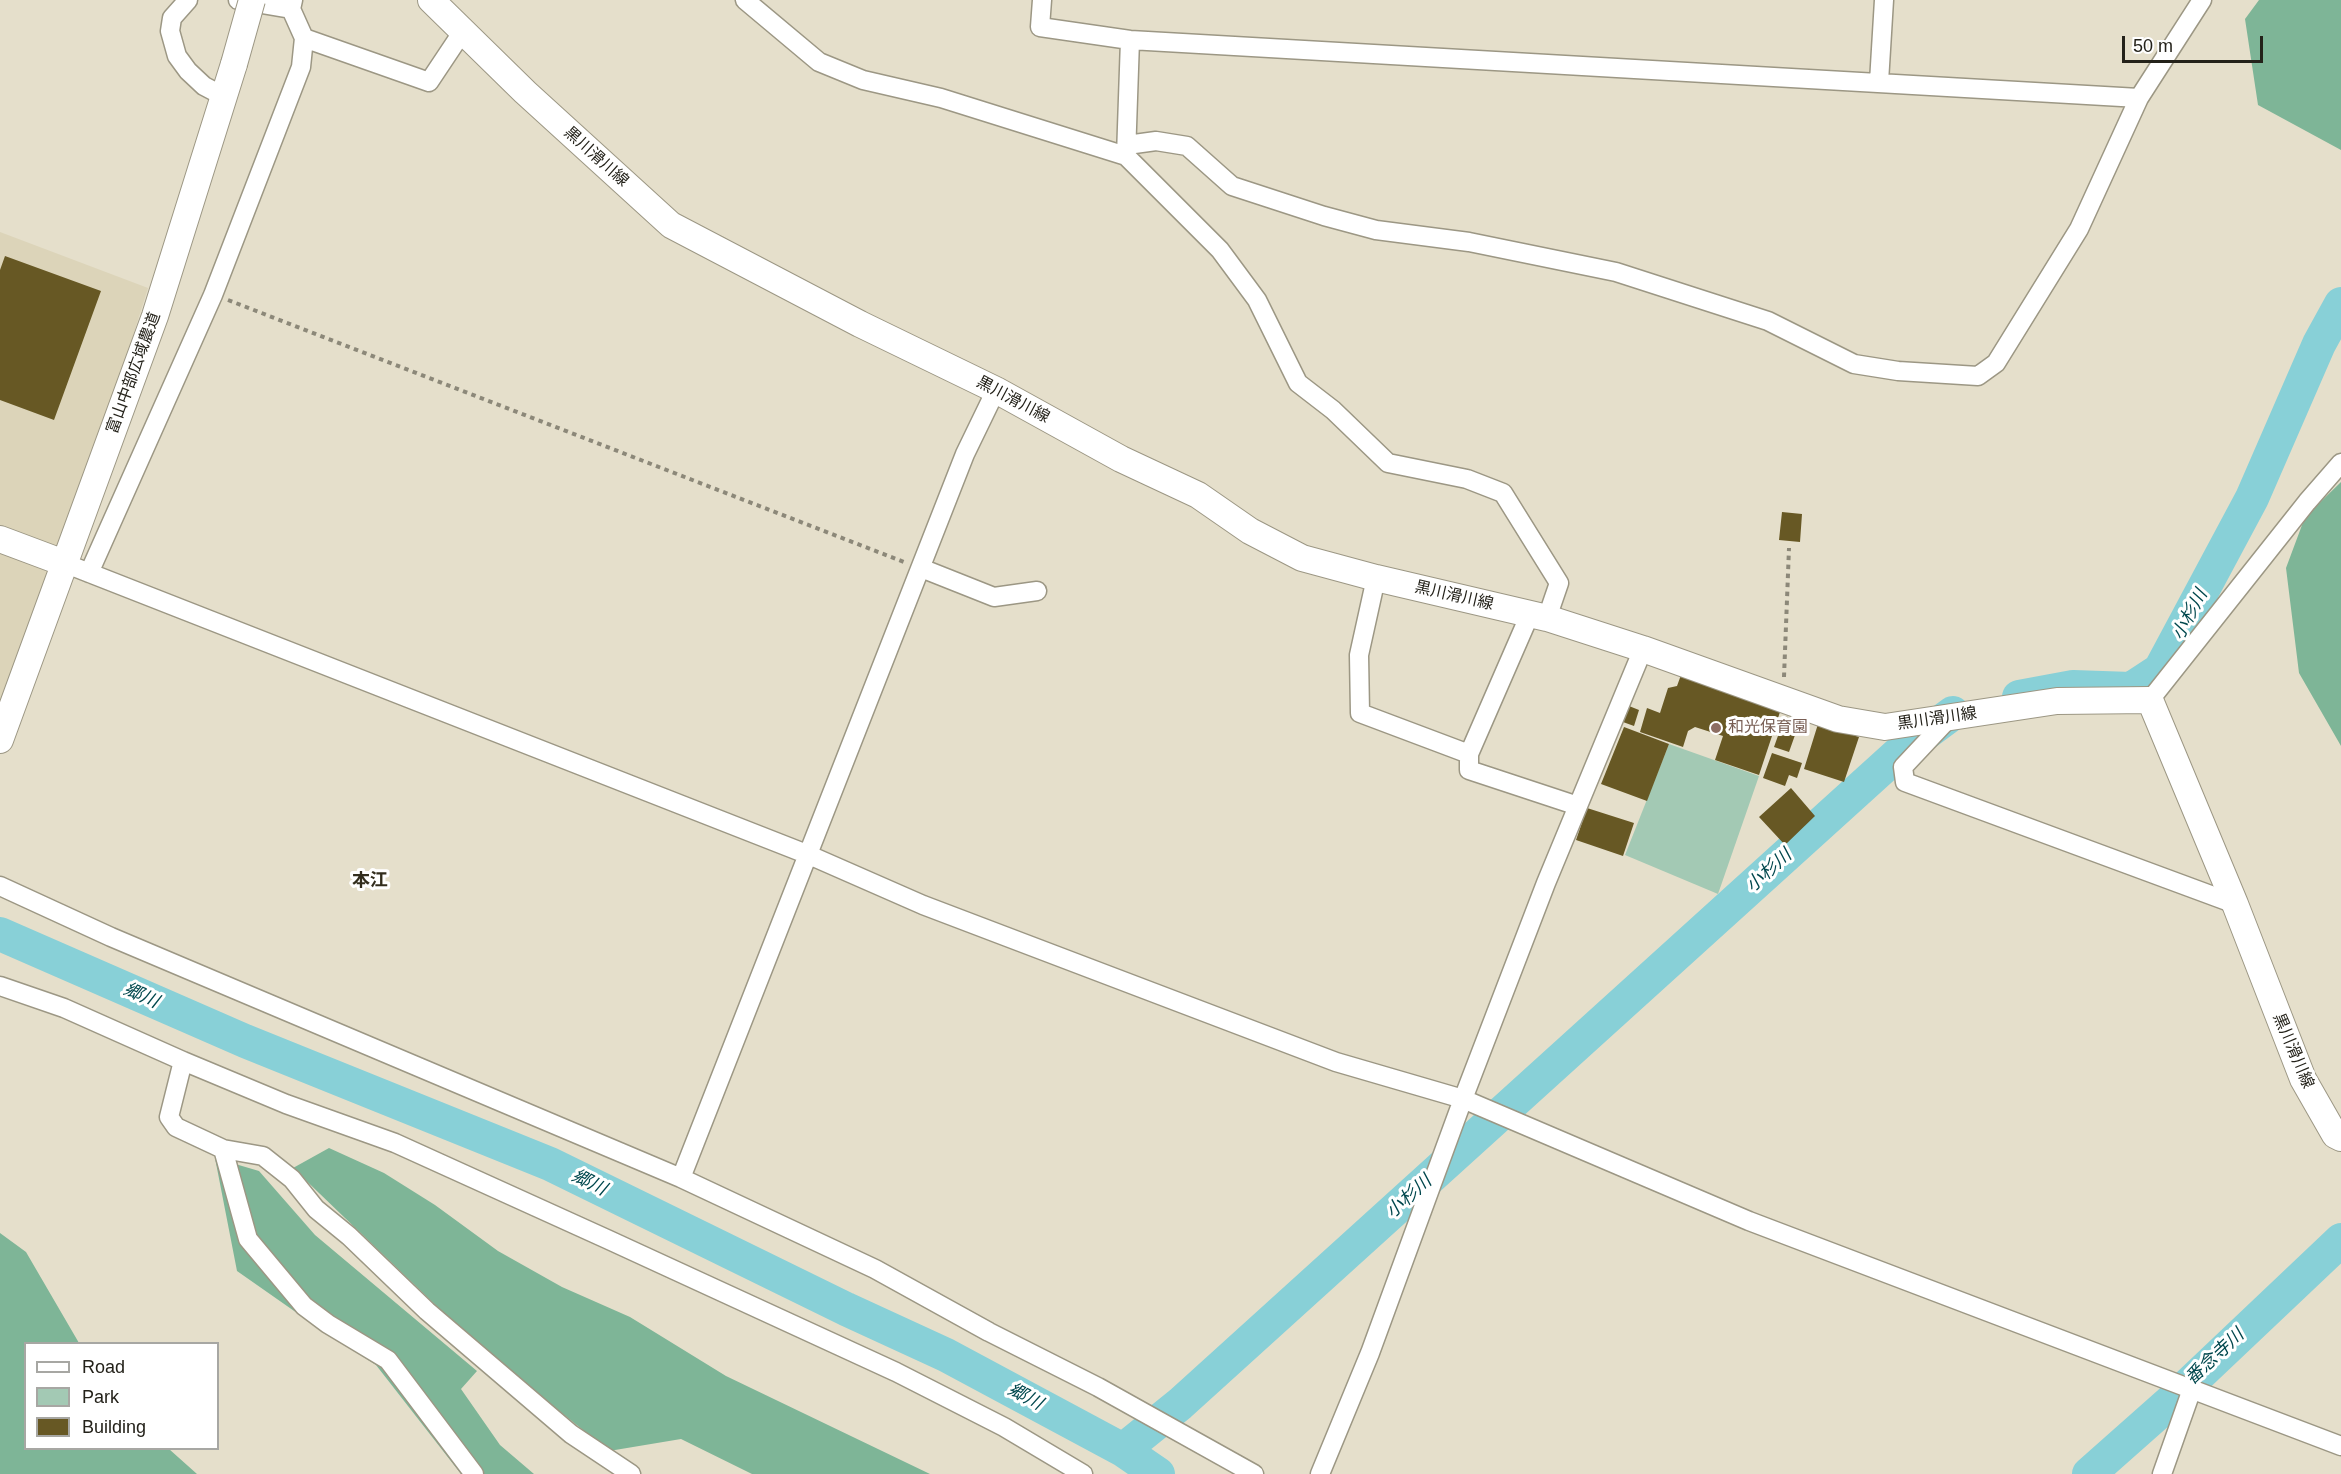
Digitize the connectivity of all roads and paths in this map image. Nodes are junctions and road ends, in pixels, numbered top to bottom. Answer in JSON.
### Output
{"nodes":[{"id":1,"x":188,"y":0,"type":"edge"},
{"id":2,"x":238,"y":0,"type":"edge"},
{"id":3,"x":252,"y":0,"type":"edge"},
{"id":4,"x":431,"y":0,"type":"edge"},
{"id":5,"x":745,"y":0,"type":"edge"},
{"id":6,"x":1042,"y":0,"type":"edge"},
{"id":7,"x":1884,"y":0,"type":"edge"},
{"id":8,"x":2202,"y":0,"type":"edge"},
{"id":9,"x":292,"y":5,"type":"edge"},
{"id":10,"x":463,"y":32,"type":"junction"},
{"id":11,"x":304,"y":38,"type":"junction"},
{"id":12,"x":1130,"y":40,"type":"junction"},
{"id":13,"x":1879,"y":81,"type":"junction"},
{"id":14,"x":225,"y":97,"type":"junction"},
{"id":15,"x":2139,"y":98,"type":"junction"},
{"id":16,"x":1127,"y":150,"type":"junction"},
{"id":17,"x":213,"y":295,"type":"junction"},
{"id":18,"x":996,"y":390,"type":"junction"},
{"id":19,"x":2341,"y":463,"type":"edge"},
{"id":20,"x":0,"y":539,"type":"edge"},
{"id":21,"x":1789,"y":549,"type":"dead end"},
{"id":22,"x":64,"y":563,"type":"junction"},
{"id":23,"x":921,"y":568,"type":"junction"},
{"id":24,"x":89,"y":573,"type":"junction"},
{"id":25,"x":1376,"y":578,"type":"junction"},
{"id":26,"x":1037,"y":591,"type":"dead end"},
{"id":27,"x":1538,"y":616,"type":"junction"},
{"id":28,"x":1642,"y":649,"type":"junction"},
{"id":29,"x":1783,"y":699,"type":"junction"},
{"id":30,"x":2150,"y":700,"type":"junction"},
{"id":31,"x":1950,"y":717,"type":"junction"},
{"id":32,"x":0,"y":740,"type":"edge"},
{"id":33,"x":1469,"y":754,"type":"junction"},
{"id":34,"x":1578,"y":806,"type":"junction"},
{"id":35,"x":809,"y":855,"type":"junction"},
{"id":36,"x":0,"y":886,"type":"edge"},
{"id":37,"x":2235,"y":904,"type":"junction"},
{"id":38,"x":0,"y":986,"type":"edge"},
{"id":39,"x":183,"y":1061,"type":"junction"},
{"id":40,"x":1463,"y":1099,"type":"junction"},
{"id":41,"x":2341,"y":1138,"type":"edge"},
{"id":42,"x":223,"y":1149,"type":"junction"},
{"id":43,"x":681,"y":1178,"type":"junction"},
{"id":44,"x":2192,"y":1389,"type":"junction"},
{"id":45,"x":2341,"y":1446,"type":"edge"},
{"id":46,"x":474,"y":1474,"type":"edge"},
{"id":47,"x":631,"y":1474,"type":"edge"},
{"id":48,"x":1083,"y":1474,"type":"edge"},
{"id":49,"x":1254,"y":1474,"type":"edge"},
{"id":50,"x":1320,"y":1474,"type":"edge"},
{"id":51,"x":2162,"y":1474,"type":"edge"}],
"edges":[{"from":1,"to":14,"type":"street"},
{"from":2,"to":9,"type":"street"},
{"from":3,"to":14,"type":"main road","name":"富山中部広域農道","bridge":true},
{"from":4,"to":10,"type":"main road","name":"黒川滑川線"},
{"from":5,"to":16,"type":"street"},
{"from":6,"to":12,"type":"street"},
{"from":7,"to":13,"type":"street"},
{"from":8,"to":15,"type":"street"},
{"from":9,"to":11,"type":"street"},
{"from":10,"to":11,"type":"street"},
{"from":10,"to":18,"type":"main road","name":"黒川滑川線"},
{"from":11,"to":17,"type":"street"},
{"from":12,"to":13,"type":"street"},
{"from":12,"to":16,"type":"street"},
{"from":13,"to":15,"type":"street"},
{"from":14,"to":22,"type":"main road","name":"富山中部広域農道"},
{"from":15,"to":16,"type":"street"},
{"from":16,"to":27,"type":"street"},
{"from":17,"to":23,"type":"path"},
{"from":17,"to":24,"type":"street"},
{"from":18,"to":23,"type":"street"},
{"from":18,"to":25,"type":"main road","name":"黒川滑川線"},
{"from":19,"to":30,"type":"street"},
{"from":20,"to":22,"type":"main road"},
{"from":21,"to":29,"type":"path"},
{"from":22,"to":24,"type":"street"},
{"from":22,"to":32,"type":"main road","name":"富山中部広域農道"},
{"from":23,"to":26,"type":"street"},
{"from":23,"to":35,"type":"street"},
{"from":24,"to":35,"type":"street"},
{"from":25,"to":27,"type":"main road","name":"黒川滑川線"},
{"from":25,"to":33,"type":"street"},
{"from":27,"to":28,"type":"main road","name":"黒川滑川線"},
{"from":27,"to":33,"type":"street"},
{"from":28,"to":29,"type":"main road","name":"黒川滑川線"},
{"from":28,"to":34,"type":"street"},
{"from":29,"to":31,"type":"main road","name":"黒川滑川線"},
{"from":30,"to":31,"type":"main road","name":"黒川滑川線"},
{"from":30,"to":37,"type":"main road","name":"黒川滑川線"},
{"from":31,"to":37,"type":"street"},
{"from":33,"to":34,"type":"street"},
{"from":34,"to":40,"type":"street"},
{"from":35,"to":40,"type":"street"},
{"from":35,"to":43,"type":"street"},
{"from":36,"to":43,"type":"street"},
{"from":37,"to":41,"type":"main road","name":"黒川滑川線"},
{"from":38,"to":39,"type":"street"},
{"from":39,"to":42,"type":"street"},
{"from":39,"to":48,"type":"street"},
{"from":40,"to":44,"type":"street"},
{"from":40,"to":50,"type":"street"},
{"from":42,"to":46,"type":"street"},
{"from":42,"to":47,"type":"street"},
{"from":43,"to":49,"type":"street"},
{"from":44,"to":45,"type":"street"},
{"from":44,"to":51,"type":"street"}]}
